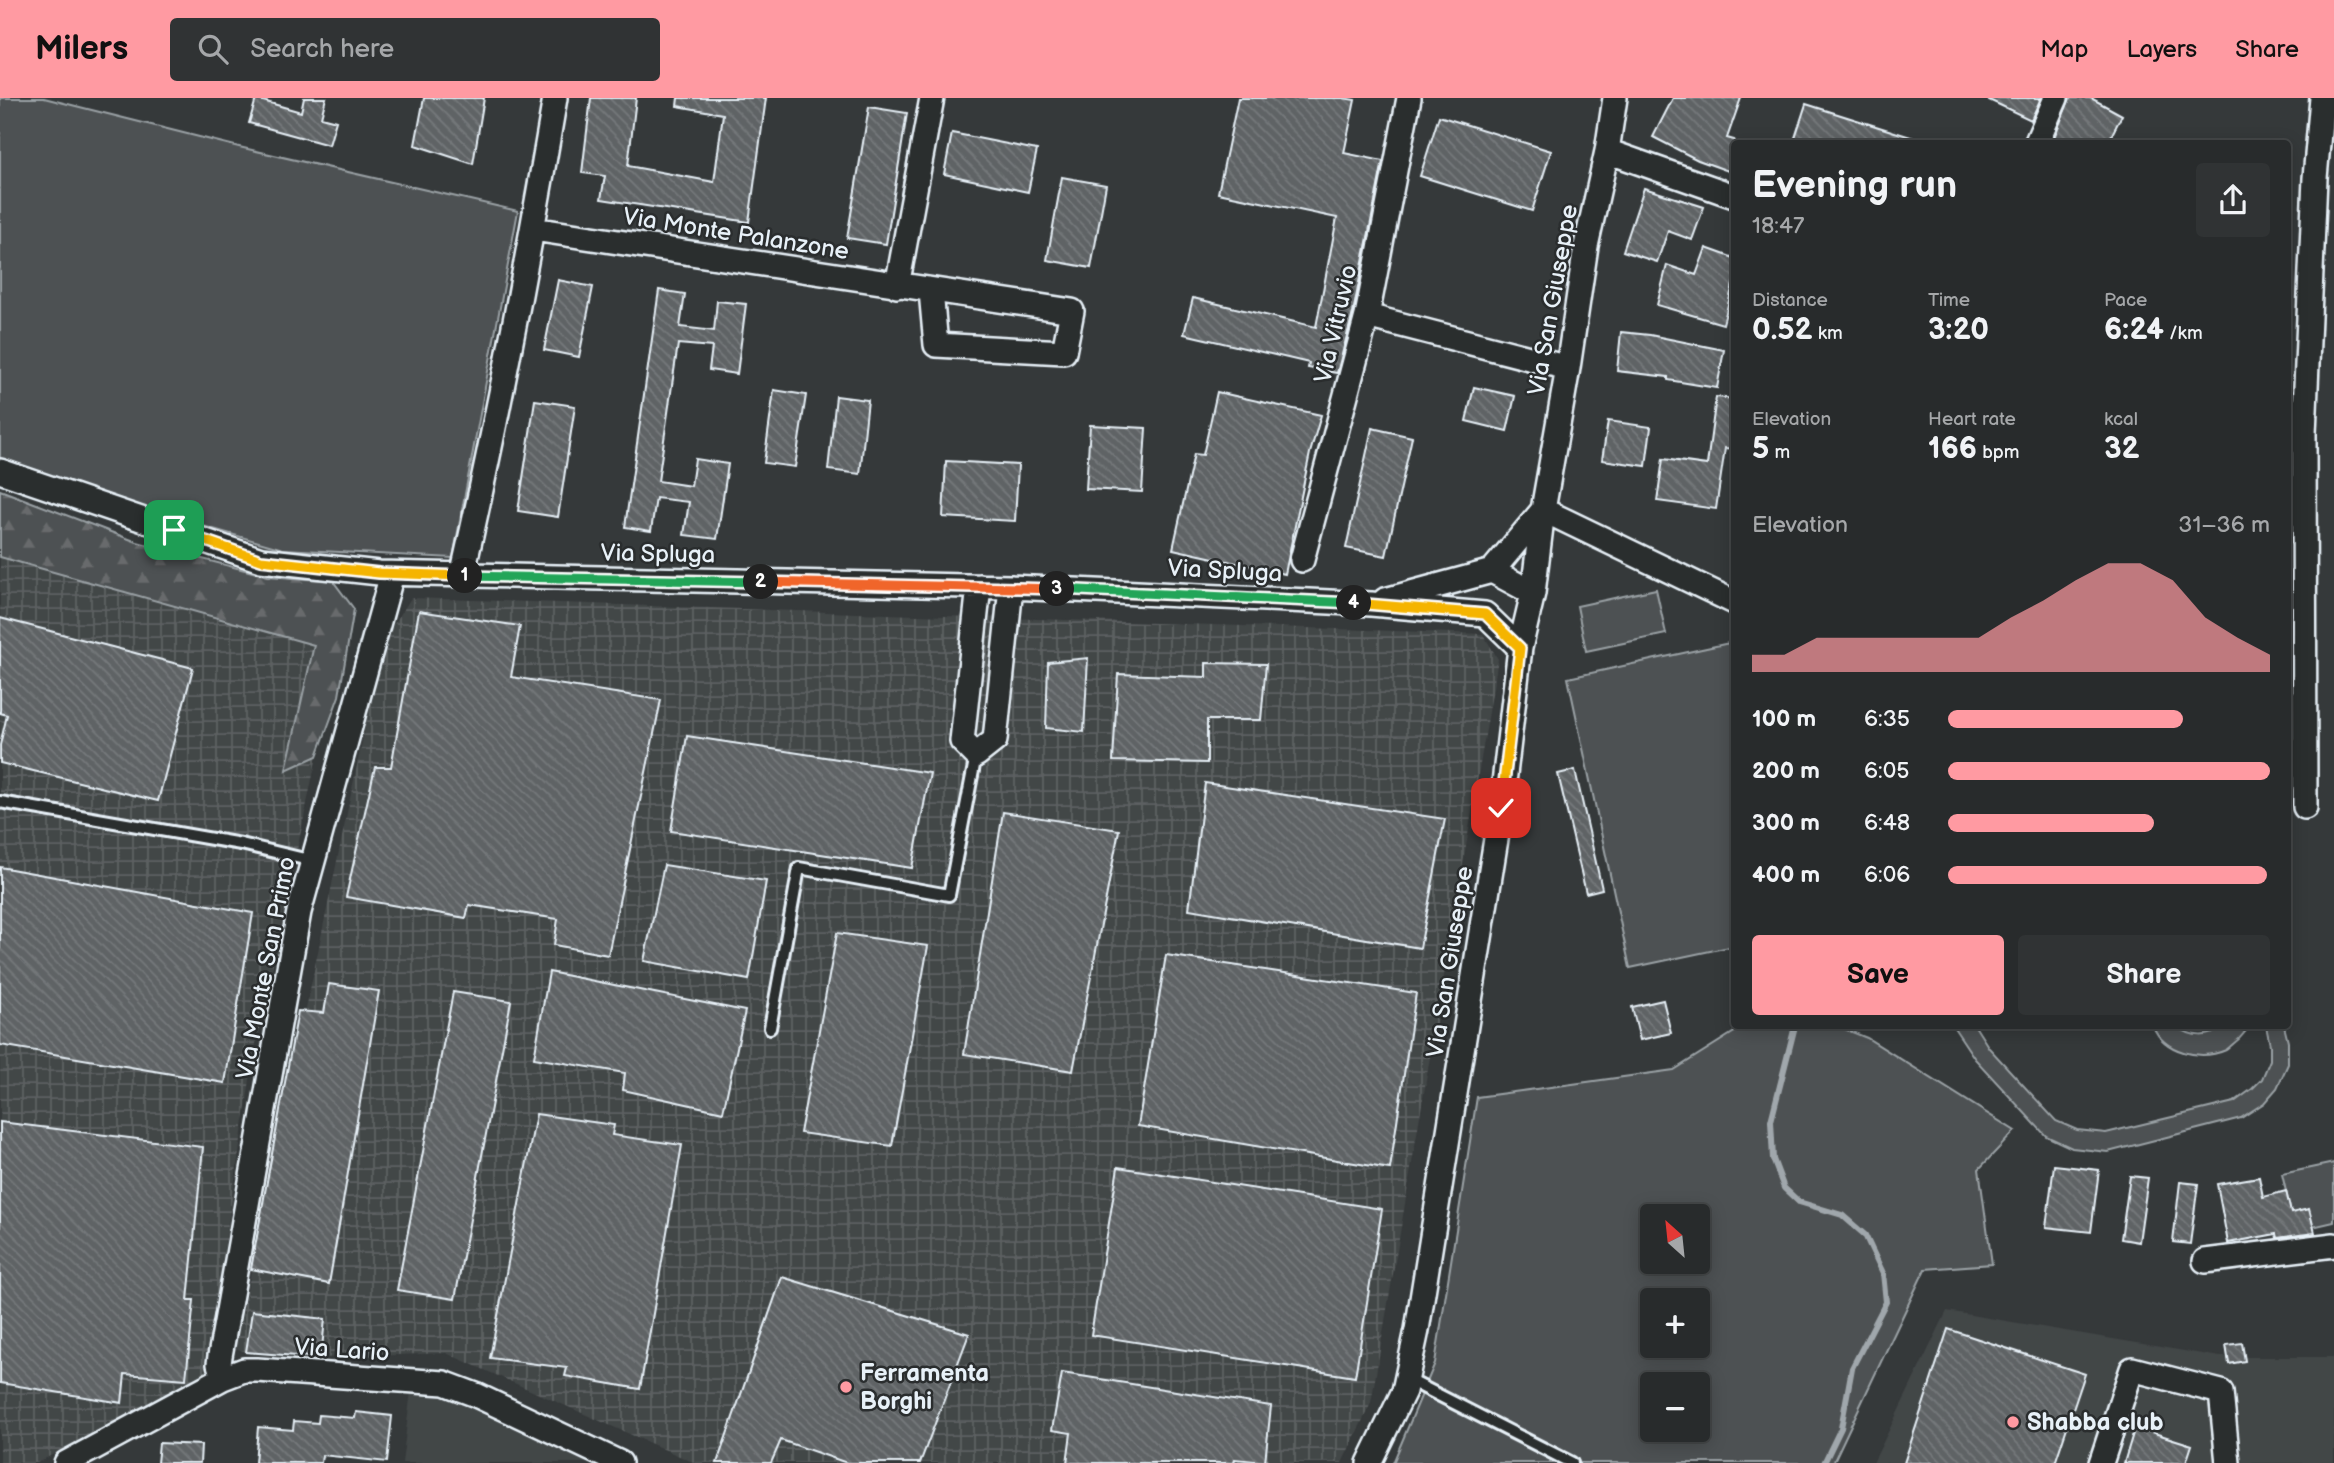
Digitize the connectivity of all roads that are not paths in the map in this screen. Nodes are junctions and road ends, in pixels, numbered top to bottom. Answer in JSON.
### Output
{"nodes":[{"id":1,"x":555,"y":98,"type":"edge"},
{"id":2,"x":932,"y":98,"type":"edge"},
{"id":3,"x":1409,"y":98,"type":"edge"},
{"id":4,"x":1615,"y":98,"type":"edge"},
{"id":5,"x":2056,"y":98,"type":"edge"},
{"id":6,"x":2322,"y":98,"type":"edge"},
{"id":7,"x":2038,"y":140,"type":"edge"},
{"id":8,"x":1607,"y":151,"type":"junction"},
{"id":9,"x":1731,"y":195,"type":"edge"},
{"id":10,"x":533,"y":229,"type":"junction"},
{"id":11,"x":897,"y":286,"type":"junction"},
{"id":12,"x":931,"y":291,"type":"junction"},
{"id":13,"x":1367,"y":316,"type":"junction"},
{"id":14,"x":1568,"y":368,"type":"junction"},
{"id":15,"x":2296,"y":430,"type":"edge"},
{"id":16,"x":0,"y":471,"type":"edge"},
{"id":17,"x":1543,"y":510,"type":"junction"},
{"id":18,"x":1302,"y":560,"type":"dead end"},
{"id":19,"x":1492,"y":571,"type":"junction"},
{"id":20,"x":391,"y":574,"type":"junction"},
{"id":21,"x":462,"y":576,"type":"junction"},
{"id":22,"x":979,"y":586,"type":"junction"},
{"id":23,"x":1011,"y":587,"type":"junction"},
{"id":24,"x":1533,"y":593,"type":"junction"},
{"id":25,"x":1731,"y":601,"type":"edge"},
{"id":26,"x":1371,"y":604,"type":"junction"},
{"id":27,"x":1520,"y":648,"type":"junction"},
{"id":28,"x":976,"y":755,"type":"junction"},
{"id":29,"x":0,"y":802,"type":"edge"},
{"id":30,"x":2305,"y":807,"type":"dead end"},
{"id":31,"x":313,"y":861,"type":"junction"},
{"id":32,"x":770,"y":1028,"type":"dead end"},
{"id":33,"x":2334,"y":1245,"type":"edge"},
{"id":34,"x":2205,"y":1261,"type":"dead end"},
{"id":35,"x":223,"y":1378,"type":"junction"},
{"id":36,"x":1407,"y":1379,"type":"junction"},
{"id":37,"x":66,"y":1463,"type":"edge"},
{"id":38,"x":620,"y":1463,"type":"edge"},
{"id":39,"x":1369,"y":1463,"type":"edge"},
{"id":40,"x":1572,"y":1463,"type":"edge"},
{"id":41,"x":2101,"y":1463,"type":"edge"},
{"id":42,"x":2228,"y":1463,"type":"edge"}],
"edges":[{"from":1,"to":10,"type":"street"},
{"from":2,"to":11,"type":"street"},
{"from":3,"to":13,"type":"street","name":"Via Vitruvio"},
{"from":4,"to":8,"type":"street","name":"Via San Giuseppe"},
{"from":5,"to":7,"type":"street"},
{"from":6,"to":15,"type":"street"},
{"from":8,"to":9,"type":"street"},
{"from":8,"to":14,"type":"street","name":"Via San Giuseppe"},
{"from":10,"to":11,"type":"street","name":"Via Monte Palanzone"},
{"from":10,"to":21,"type":"street"},
{"from":11,"to":12,"type":"street","name":"Via Monte Palanzone"},
{"from":12,"to":12,"type":"street","name":"Via Monte Palanzone"},
{"from":13,"to":14,"type":"street"},
{"from":13,"to":18,"type":"street","name":"Via Vitruvio"},
{"from":14,"to":17,"type":"street","name":"Via San Giuseppe"},
{"from":15,"to":30,"type":"street"},
{"from":16,"to":20,"type":"street","name":"Via Spluga"},
{"from":17,"to":19,"type":"street"},
{"from":17,"to":24,"type":"street","name":"Via San Giuseppe"},
{"from":17,"to":25,"type":"street"},
{"from":19,"to":24,"type":"street"},
{"from":19,"to":26,"type":"street","name":"Via Spluga"},
{"from":20,"to":21,"type":"street","name":"Via Spluga"},
{"from":20,"to":31,"type":"street","name":"Via Monte San Primo"},
{"from":21,"to":22,"type":"street","name":"Via Spluga"},
{"from":22,"to":23,"type":"street","name":"Via Spluga"},
{"from":22,"to":28,"type":"street"},
{"from":23,"to":26,"type":"street","name":"Via Spluga"},
{"from":23,"to":28,"type":"street"},
{"from":24,"to":27,"type":"street","name":"Via San Giuseppe"},
{"from":26,"to":27,"type":"street","name":"Via Spluga"},
{"from":27,"to":36,"type":"street","name":"Via San Giuseppe"},
{"from":28,"to":32,"type":"lane"},
{"from":29,"to":31,"type":"lane"},
{"from":31,"to":35,"type":"street","name":"Via Monte San Primo"},
{"from":33,"to":34,"type":"street"},
{"from":35,"to":37,"type":"street","name":"Via Lario"},
{"from":35,"to":38,"type":"street","name":"Via Lario"},
{"from":36,"to":39,"type":"street","name":"Via San Giuseppe"},
{"from":36,"to":40,"type":"lane"},
{"from":41,"to":42,"type":"street"}]}
